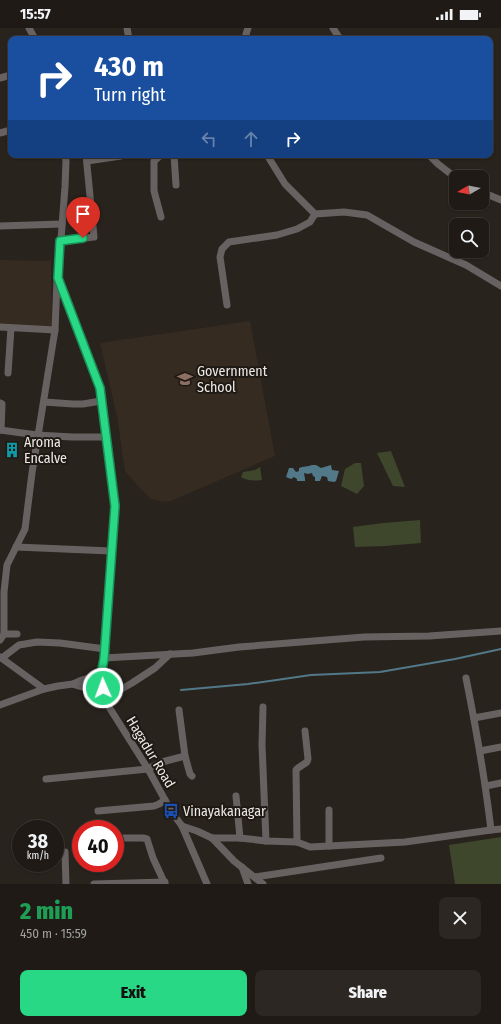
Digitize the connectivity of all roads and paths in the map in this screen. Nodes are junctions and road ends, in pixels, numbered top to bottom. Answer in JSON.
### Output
{"nodes":[{"id":1,"x":65,"y":158,"type":"edge"},
{"id":2,"x":87,"y":158,"type":"edge"},
{"id":3,"x":158,"y":158,"type":"edge"},
{"id":4,"x":174,"y":158,"type":"edge"},
{"id":5,"x":269,"y":158,"type":"edge"},
{"id":6,"x":432,"y":158,"type":"edge"},
{"id":7,"x":449,"y":173,"type":"edge"},
{"id":8,"x":176,"y":185,"type":"dead end"},
{"id":9,"x":489,"y":195,"type":"edge"},
{"id":10,"x":501,"y":200,"type":"edge"},
{"id":11,"x":315,"y":214,"type":"junction"},
{"id":12,"x":161,"y":217,"type":"dead end"},
{"id":13,"x":62,"y":224,"type":"junction"},
{"id":14,"x":0,"y":226,"type":"edge"},
{"id":15,"x":60,"y":241,"type":"junction"},
{"id":16,"x":58,"y":278,"type":"junction"},
{"id":17,"x":501,"y":286,"type":"edge"},
{"id":18,"x":227,"y":305,"type":"dead end"},
{"id":19,"x":0,"y":327,"type":"edge"},
{"id":20,"x":11,"y":328,"type":"junction"},
{"id":21,"x":55,"y":330,"type":"junction"},
{"id":22,"x":8,"y":373,"type":"dead end"},
{"id":23,"x":102,"y":401,"type":"junction"},
{"id":24,"x":44,"y":402,"type":"junction"},
{"id":25,"x":0,"y":403,"type":"edge"},
{"id":26,"x":0,"y":430,"type":"edge"},
{"id":27,"x":37,"y":434,"type":"junction"},
{"id":28,"x":106,"y":437,"type":"junction"},
{"id":29,"x":16,"y":547,"type":"junction"},
{"id":30,"x":111,"y":551,"type":"junction"},
{"id":31,"x":3,"y":565,"type":"edge"},
{"id":32,"x":2,"y":592,"type":"edge"},
{"id":33,"x":501,"y":631,"type":"edge"},
{"id":34,"x":18,"y":634,"type":"dead end"},
{"id":35,"x":2,"y":637,"type":"edge"},
{"id":36,"x":104,"y":649,"type":"junction"},
{"id":37,"x":170,"y":654,"type":"junction"},
{"id":38,"x":1,"y":657,"type":"edge"},
{"id":39,"x":104,"y":658,"type":"junction"},
{"id":40,"x":101,"y":674,"type":"junction"},
{"id":41,"x":466,"y":678,"type":"dead end"},
{"id":42,"x":73,"y":684,"type":"junction"},
{"id":43,"x":103,"y":688,"type":"junction"},
{"id":44,"x":44,"y":689,"type":"junction"},
{"id":45,"x":104,"y":699,"type":"junction"},
{"id":46,"x":0,"y":705,"type":"edge"},
{"id":47,"x":262,"y":707,"type":"dead end"},
{"id":48,"x":179,"y":710,"type":"dead end"},
{"id":49,"x":501,"y":713,"type":"edge"},
{"id":50,"x":474,"y":718,"type":"junction"},
{"id":51,"x":305,"y":731,"type":"dead end"},
{"id":52,"x":501,"y":747,"type":"edge"},
{"id":53,"x":480,"y":751,"type":"junction"},
{"id":54,"x":185,"y":756,"type":"junction"},
{"id":55,"x":148,"y":769,"type":"junction"},
{"id":56,"x":192,"y":776,"type":"dead end"},
{"id":57,"x":46,"y":779,"type":"dead end"},
{"id":58,"x":501,"y":783,"type":"edge"},
{"id":59,"x":486,"y":786,"type":"junction"},
{"id":60,"x":236,"y":796,"type":"dead end"},
{"id":61,"x":164,"y":800,"type":"junction"},
{"id":62,"x":329,"y":810,"type":"dead end"},
{"id":63,"x":98,"y":811,"type":"dead end"},
{"id":64,"x":182,"y":826,"type":"junction"},
{"id":65,"x":501,"y":829,"type":"edge"},
{"id":66,"x":492,"y":830,"type":"junction"},
{"id":67,"x":124,"y":838,"type":"dead end"},
{"id":68,"x":212,"y":838,"type":"junction"},
{"id":69,"x":240,"y":838,"type":"junction"},
{"id":70,"x":266,"y":841,"type":"junction"},
{"id":71,"x":297,"y":842,"type":"junction"},
{"id":72,"x":329,"y":846,"type":"junction"},
{"id":73,"x":65,"y":852,"type":"dead end"},
{"id":74,"x":381,"y":858,"type":"dead end"},
{"id":75,"x":241,"y":866,"type":"junction"},
{"id":76,"x":255,"y":877,"type":"junction"},
{"id":77,"x":165,"y":883,"type":"edge"},
{"id":78,"x":66,"y":884,"type":"edge"},
{"id":79,"x":94,"y":884,"type":"edge"},
{"id":80,"x":207,"y":884,"type":"edge"},
{"id":81,"x":248,"y":884,"type":"edge"},
{"id":82,"x":263,"y":884,"type":"edge"}],
"edges":[{"from":1,"to":13,"type":"street","name":"Hagadur Road"},
{"from":2,"to":15,"type":"street"},
{"from":3,"to":12,"type":"street"},
{"from":4,"to":8,"type":"street"},
{"from":5,"to":11,"type":"street"},
{"from":6,"to":7,"type":"street"},
{"from":9,"to":10,"type":"street"},
{"from":11,"to":17,"type":"street"},
{"from":11,"to":18,"type":"street"},
{"from":13,"to":14,"type":"street"},
{"from":13,"to":15,"type":"street","name":"Hagadur Road"},
{"from":15,"to":16,"type":"street","name":"Hagadur Road"},
{"from":16,"to":21,"type":"street"},
{"from":16,"to":23,"type":"street","name":"Hagadur Road"},
{"from":19,"to":20,"type":"street"},
{"from":20,"to":21,"type":"street"},
{"from":20,"to":22,"type":"street"},
{"from":21,"to":24,"type":"street"},
{"from":23,"to":24,"type":"street"},
{"from":23,"to":28,"type":"street","name":"Hagadur Road"},
{"from":24,"to":27,"type":"street"},
{"from":25,"to":26,"type":"street"},
{"from":26,"to":27,"type":"street"},
{"from":27,"to":28,"type":"street"},
{"from":27,"to":29,"type":"street"},
{"from":28,"to":30,"type":"street","name":"Hagadur Road"},
{"from":29,"to":30,"type":"street"},
{"from":29,"to":31,"type":"street"},
{"from":30,"to":36,"type":"street","name":"Hagadur Road"},
{"from":31,"to":32,"type":"street"},
{"from":32,"to":35,"type":"street"},
{"from":33,"to":37,"type":"street"},
{"from":34,"to":35,"type":"street"},
{"from":36,"to":38,"type":"street"},
{"from":36,"to":39,"type":"street","name":"Hagadur Road"},
{"from":37,"to":39,"type":"street"},
{"from":37,"to":45,"type":"street"},
{"from":38,"to":44,"type":"street"},
{"from":39,"to":40,"type":"street","name":"Hagadur Road"},
{"from":40,"to":42,"type":"street"},
{"from":40,"to":43,"type":"street","name":"Hagadur Road"},
{"from":41,"to":50,"type":"street"},
{"from":42,"to":43,"type":"street"},
{"from":42,"to":44,"type":"street"},
{"from":43,"to":45,"type":"street","name":"Hagadur Road"},
{"from":44,"to":46,"type":"street"},
{"from":45,"to":55,"type":"street","name":"Hagadur Road"},
{"from":47,"to":70,"type":"street"},
{"from":48,"to":54,"type":"street"},
{"from":49,"to":50,"type":"street"},
{"from":50,"to":53,"type":"street"},
{"from":51,"to":71,"type":"street"},
{"from":52,"to":53,"type":"street"},
{"from":53,"to":59,"type":"street"},
{"from":54,"to":55,"type":"street"},
{"from":54,"to":56,"type":"street"},
{"from":55,"to":57,"type":"street"},
{"from":55,"to":61,"type":"street","name":"Hagadur Road"},
{"from":58,"to":59,"type":"street"},
{"from":59,"to":66,"type":"street"},
{"from":60,"to":69,"type":"street"},
{"from":61,"to":63,"type":"street"},
{"from":61,"to":64,"type":"street","name":"Hagadur Road"},
{"from":62,"to":72,"type":"street"},
{"from":64,"to":68,"type":"street"},
{"from":64,"to":80,"type":"street","name":"Hagadur Road"},
{"from":65,"to":66,"type":"street"},
{"from":66,"to":72,"type":"street"},
{"from":67,"to":77,"type":"street"},
{"from":68,"to":69,"type":"street"},
{"from":68,"to":75,"type":"street"},
{"from":69,"to":70,"type":"street"},
{"from":70,"to":71,"type":"street"},
{"from":71,"to":72,"type":"street"},
{"from":73,"to":78,"type":"street"},
{"from":74,"to":76,"type":"street"},
{"from":75,"to":76,"type":"street"},
{"from":75,"to":81,"type":"street"},
{"from":76,"to":82,"type":"street"},
{"from":77,"to":79,"type":"street"}]}
